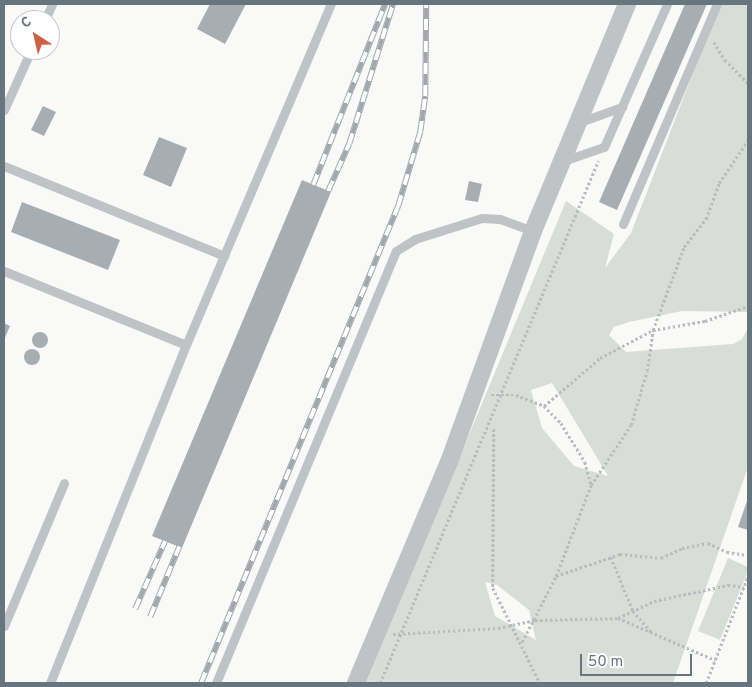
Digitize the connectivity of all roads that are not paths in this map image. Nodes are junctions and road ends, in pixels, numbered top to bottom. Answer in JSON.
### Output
{"nodes":[{"id":1,"x":331,"y":4,"type":"edge"},
{"id":2,"x":627,"y":4,"type":"edge"},
{"id":3,"x":667,"y":4,"type":"edge"},
{"id":4,"x":717,"y":4,"type":"edge"},
{"id":5,"x":26,"y":60,"type":"edge"},
{"id":6,"x":622,"y":107,"type":"junction"},
{"id":7,"x":4,"y":110,"type":"edge"},
{"id":8,"x":579,"y":122,"type":"junction"},
{"id":9,"x":563,"y":161,"type":"junction"},
{"id":10,"x":4,"y":166,"type":"edge"},
{"id":11,"x":623,"y":224,"type":"dead end"},
{"id":12,"x":533,"y":231,"type":"junction"},
{"id":13,"x":224,"y":256,"type":"junction"},
{"id":14,"x":4,"y":271,"type":"edge"},
{"id":15,"x":186,"y":345,"type":"junction"},
{"id":16,"x":64,"y":483,"type":"dead end"},
{"id":17,"x":4,"y":626,"type":"edge"},
{"id":18,"x":50,"y":683,"type":"edge"},
{"id":19,"x":216,"y":683,"type":"edge"},
{"id":20,"x":356,"y":683,"type":"edge"}],
"edges":[{"from":1,"to":13,"type":"lane"},
{"from":2,"to":8,"type":"street"},
{"from":3,"to":6,"type":"lane"},
{"from":4,"to":11,"type":"lane"},
{"from":5,"to":7,"type":"lane"},
{"from":6,"to":8,"type":"lane"},
{"from":6,"to":9,"type":"lane"},
{"from":8,"to":9,"type":"street"},
{"from":9,"to":12,"type":"street"},
{"from":10,"to":13,"type":"lane"},
{"from":12,"to":19,"type":"lane"},
{"from":12,"to":20,"type":"street"},
{"from":13,"to":15,"type":"lane"},
{"from":14,"to":15,"type":"lane"},
{"from":15,"to":18,"type":"lane"},
{"from":16,"to":17,"type":"lane"}]}
